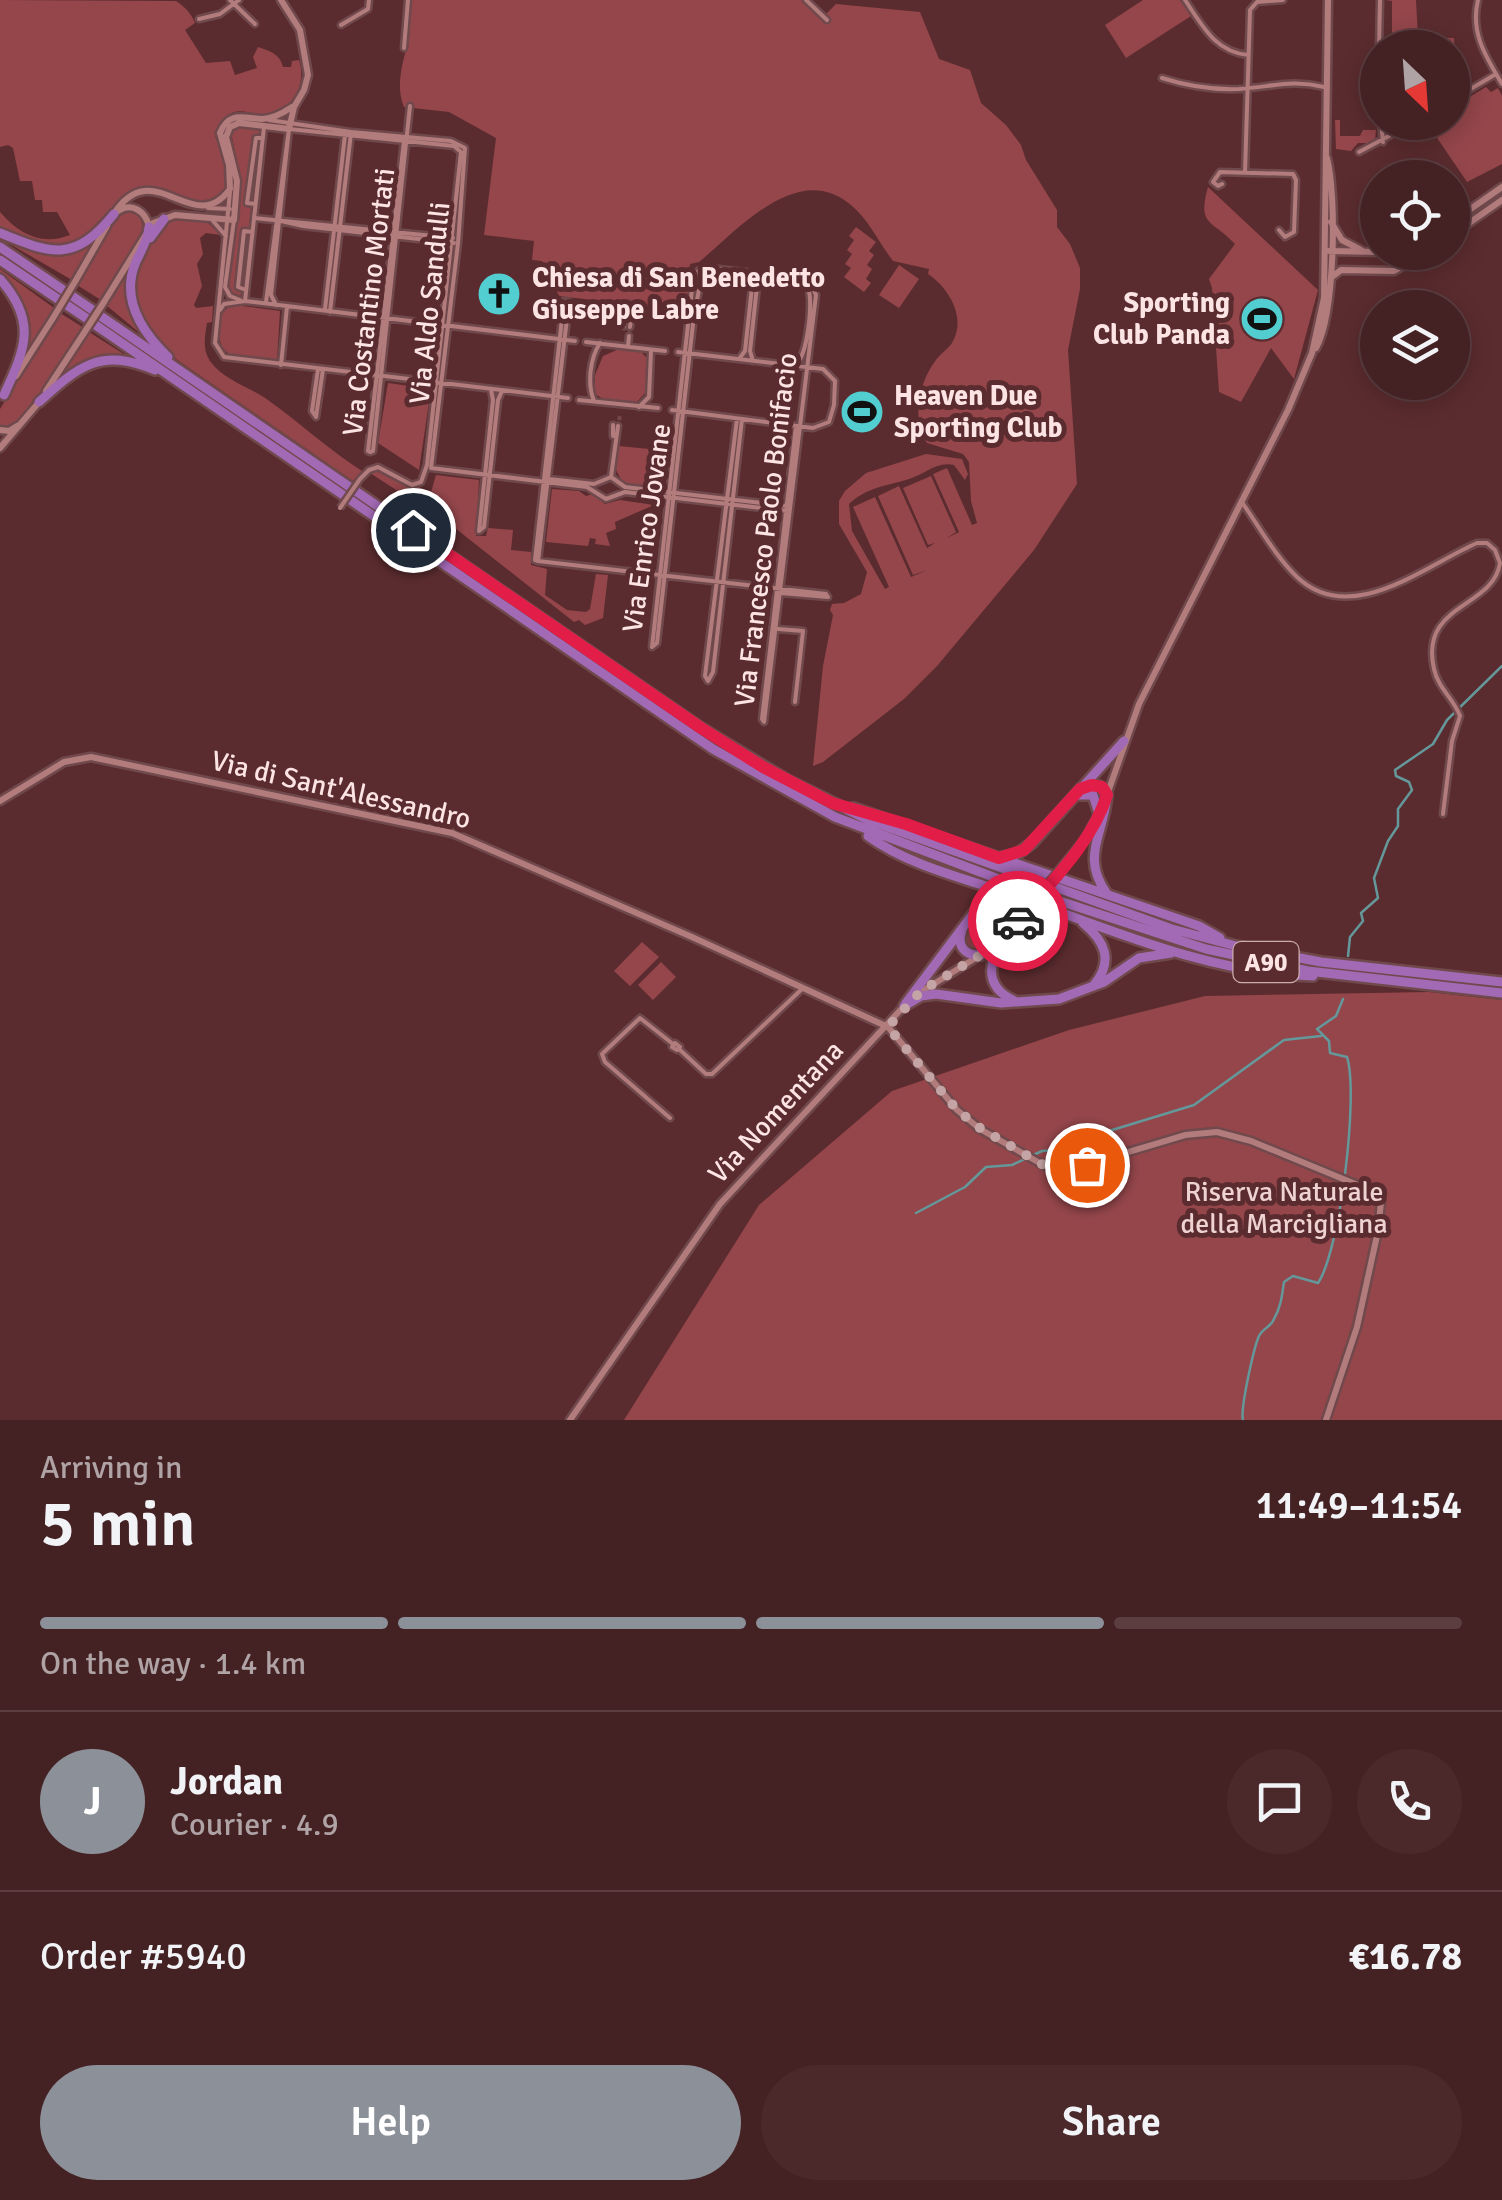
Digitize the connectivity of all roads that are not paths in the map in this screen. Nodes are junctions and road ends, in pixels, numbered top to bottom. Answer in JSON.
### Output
{"nodes":[{"id":1,"x":281,"y":0,"type":"edge"},
{"id":2,"x":369,"y":0,"type":"edge"},
{"id":3,"x":408,"y":0,"type":"edge"},
{"id":4,"x":806,"y":0,"type":"edge"},
{"id":5,"x":1186,"y":0,"type":"edge"},
{"id":6,"x":1283,"y":0,"type":"edge"},
{"id":7,"x":1328,"y":0,"type":"edge"},
{"id":8,"x":1380,"y":0,"type":"edge"},
{"id":9,"x":1478,"y":0,"type":"edge"},
{"id":10,"x":234,"y":1,"type":"edge"},
{"id":11,"x":200,"y":19,"type":"dead end"},
{"id":12,"x":827,"y":20,"type":"dead end"},
{"id":13,"x":254,"y":24,"type":"dead end"},
{"id":14,"x":341,"y":25,"type":"dead end"},
{"id":15,"x":1380,"y":30,"type":"edge"},
{"id":16,"x":404,"y":48,"type":"dead end"},
{"id":17,"x":1248,"y":55,"type":"junction"},
{"id":18,"x":1496,"y":74,"type":"junction"},
{"id":19,"x":1162,"y":78,"type":"dead end"},
{"id":20,"x":1502,"y":84,"type":"edge"},
{"id":21,"x":1247,"y":88,"type":"junction"},
{"id":22,"x":1324,"y":88,"type":"junction"},
{"id":23,"x":1470,"y":89,"type":"edge"},
{"id":24,"x":410,"y":106,"type":"dead end"},
{"id":25,"x":294,"y":107,"type":"junction"},
{"id":26,"x":264,"y":122,"type":"junction"},
{"id":27,"x":226,"y":126,"type":"junction"},
{"id":28,"x":289,"y":126,"type":"junction"},
{"id":29,"x":348,"y":133,"type":"junction"},
{"id":30,"x":407,"y":140,"type":"junction"},
{"id":31,"x":1386,"y":140,"type":"edge"},
{"id":32,"x":1383,"y":142,"type":"joint"},
{"id":33,"x":1325,"y":150,"type":"junction"},
{"id":34,"x":1359,"y":152,"type":"dead end"},
{"id":35,"x":1245,"y":173,"type":"junction"},
{"id":36,"x":1222,"y":184,"type":"dead end"},
{"id":37,"x":1502,"y":188,"type":"edge"},
{"id":38,"x":230,"y":189,"type":"junction"},
{"id":39,"x":1502,"y":200,"type":"edge"},
{"id":40,"x":208,"y":208,"type":"junction"},
{"id":41,"x":232,"y":210,"type":"junction"},
{"id":42,"x":1470,"y":210,"type":"edge"},
{"id":43,"x":114,"y":214,"type":"junction"},
{"id":44,"x":205,"y":218,"type":"junction"},
{"id":45,"x":254,"y":218,"type":"junction"},
{"id":46,"x":164,"y":219,"type":"junction"},
{"id":47,"x":231,"y":219,"type":"junction"},
{"id":48,"x":278,"y":220,"type":"junction"},
{"id":49,"x":1331,"y":221,"type":"junction"},
{"id":50,"x":1470,"y":222,"type":"edge"},
{"id":51,"x":149,"y":227,"type":"junction"},
{"id":52,"x":337,"y":228,"type":"junction"},
{"id":53,"x":1279,"y":230,"type":"dead end"},
{"id":54,"x":0,"y":234,"type":"edge"},
{"id":55,"x":396,"y":234,"type":"junction"},
{"id":56,"x":226,"y":236,"type":"junction"},
{"id":57,"x":455,"y":241,"type":"junction"},
{"id":58,"x":0,"y":247,"type":"edge"},
{"id":59,"x":1360,"y":248,"type":"edge"},
{"id":60,"x":1328,"y":251,"type":"junction"},
{"id":61,"x":1360,"y":252,"type":"edge"},
{"id":62,"x":141,"y":253,"type":"junction"},
{"id":63,"x":0,"y":260,"type":"edge"},
{"id":64,"x":1396,"y":270,"type":"edge"},
{"id":65,"x":756,"y":276,"type":"junction"},
{"id":66,"x":0,"y":279,"type":"edge"},
{"id":67,"x":1331,"y":282,"type":"junction"},
{"id":68,"x":812,"y":289,"type":"junction"},
{"id":69,"x":244,"y":301,"type":"junction"},
{"id":70,"x":265,"y":304,"type":"junction"},
{"id":71,"x":276,"y":305,"type":"junction"},
{"id":72,"x":287,"y":307,"type":"junction"},
{"id":73,"x":328,"y":312,"type":"junction"},
{"id":74,"x":218,"y":314,"type":"junction"},
{"id":75,"x":94,"y":318,"type":"junction"},
{"id":76,"x":386,"y":318,"type":"junction"},
{"id":77,"x":445,"y":326,"type":"junction"},
{"id":78,"x":626,"y":335,"type":"dead end"},
{"id":79,"x":563,"y":340,"type":"junction"},
{"id":80,"x":575,"y":341,"type":"dead end"},
{"id":81,"x":586,"y":342,"type":"dead end"},
{"id":82,"x":600,"y":343,"type":"junction"},
{"id":83,"x":625,"y":346,"type":"junction"},
{"id":84,"x":650,"y":349,"type":"junction"},
{"id":85,"x":665,"y":351,"type":"dead end"},
{"id":86,"x":684,"y":353,"type":"junction"},
{"id":87,"x":1312,"y":353,"type":"junction"},
{"id":88,"x":738,"y":359,"type":"junction"},
{"id":89,"x":754,"y":361,"type":"junction"},
{"id":90,"x":281,"y":365,"type":"junction"},
{"id":91,"x":795,"y":366,"type":"junction"},
{"id":92,"x":806,"y":367,"type":"junction"},
{"id":93,"x":320,"y":369,"type":"junction"},
{"id":94,"x":188,"y":376,"type":"junction"},
{"id":95,"x":380,"y":376,"type":"junction"},
{"id":96,"x":173,"y":378,"type":"junction"},
{"id":97,"x":439,"y":383,"type":"junction"},
{"id":98,"x":491,"y":390,"type":"junction"},
{"id":99,"x":502,"y":391,"type":"junction"},
{"id":100,"x":556,"y":397,"type":"junction"},
{"id":101,"x":2,"y":398,"type":"edge"},
{"id":102,"x":568,"y":398,"type":"dead end"},
{"id":103,"x":579,"y":400,"type":"dead end"},
{"id":104,"x":594,"y":401,"type":"junction"},
{"id":105,"x":39,"y":402,"type":"junction"},
{"id":106,"x":618,"y":405,"type":"junction"},
{"id":107,"x":639,"y":407,"type":"junction"},
{"id":108,"x":658,"y":408,"type":"dead end"},
{"id":109,"x":672,"y":410,"type":"dead end"},
{"id":110,"x":681,"y":411,"type":"junction"},
{"id":111,"x":617,"y":415,"type":"tunnel mouth"},
{"id":112,"x":26,"y":418,"type":"junction"},
{"id":113,"x":740,"y":419,"type":"junction"},
{"id":114,"x":616,"y":425,"type":"tunnel mouth"},
{"id":115,"x":798,"y":426,"type":"junction"},
{"id":116,"x":0,"y":430,"type":"edge"},
{"id":117,"x":0,"y":448,"type":"edge"},
{"id":118,"x":429,"y":466,"type":"junction"},
{"id":119,"x":488,"y":473,"type":"junction"},
{"id":120,"x":611,"y":477,"type":"junction"},
{"id":121,"x":548,"y":480,"type":"junction"},
{"id":122,"x":599,"y":482,"type":"junction"},
{"id":123,"x":620,"y":486,"type":"junction"},
{"id":124,"x":598,"y":492,"type":"junction"},
{"id":125,"x":618,"y":494,"type":"junction"},
{"id":126,"x":671,"y":495,"type":"junction"},
{"id":127,"x":1242,"y":501,"type":"junction"},
{"id":128,"x":730,"y":502,"type":"junction"},
{"id":129,"x":340,"y":508,"type":"dead end"},
{"id":130,"x":788,"y":509,"type":"junction"},
{"id":131,"x":661,"y":577,"type":"junction"},
{"id":132,"x":720,"y":583,"type":"junction"},
{"id":133,"x":780,"y":591,"type":"junction"},
{"id":134,"x":778,"y":629,"type":"junction"},
{"id":135,"x":795,"y":702,"type":"dead end"},
{"id":136,"x":1124,"y":741,"type":"junction"},
{"id":137,"x":1076,"y":793,"type":"junction"},
{"id":138,"x":1107,"y":795,"type":"junction"},
{"id":139,"x":0,"y":801,"type":"edge"},
{"id":140,"x":832,"y":803,"type":"junction"},
{"id":141,"x":1098,"y":814,"type":"junction"},
{"id":142,"x":1444,"y":814,"type":"dead end"},
{"id":143,"x":854,"y":825,"type":"junction"},
{"id":144,"x":1032,"y":842,"type":"junction"},
{"id":145,"x":999,"y":858,"type":"junction"},
{"id":146,"x":1037,"y":871,"type":"junction"},
{"id":147,"x":969,"y":880,"type":"junction"},
{"id":148,"x":1007,"y":893,"type":"junction"},
{"id":149,"x":1108,"y":896,"type":"junction"},
{"id":150,"x":976,"y":910,"type":"junction"},
{"id":151,"x":1072,"y":916,"type":"junction"},
{"id":152,"x":963,"y":928,"type":"junction"},
{"id":153,"x":1004,"y":937,"type":"junction"},
{"id":154,"x":1236,"y":946,"type":"junction"},
{"id":155,"x":1179,"y":952,"type":"junction"},
{"id":156,"x":981,"y":955,"type":"junction"},
{"id":157,"x":1350,"y":976,"type":"junction"},
{"id":158,"x":1502,"y":982,"type":"edge"},
{"id":159,"x":803,"y":988,"type":"junction"},
{"id":160,"x":1090,"y":989,"type":"junction"},
{"id":161,"x":1502,"y":992,"type":"edge"},
{"id":162,"x":1026,"y":1002,"type":"junction"},
{"id":163,"x":904,"y":1006,"type":"junction"},
{"id":164,"x":888,"y":1027,"type":"junction"},
{"id":165,"x":670,"y":1118,"type":"dead end"},
{"id":166,"x":570,"y":1420,"type":"edge"},
{"id":167,"x":1326,"y":1420,"type":"edge"}],
"edges":[{"from":1,"to":25,"type":"main road"},
{"from":2,"to":14,"type":"street"},
{"from":3,"to":16,"type":"street"},
{"from":4,"to":12,"type":"street"},
{"from":5,"to":17,"type":"street"},
{"from":6,"to":17,"type":"street"},
{"from":7,"to":22,"type":"main road","name":"Via Nomentana"},
{"from":8,"to":15,"type":"street"},
{"from":9,"to":18,"type":"street"},
{"from":10,"to":11,"type":"street"},
{"from":10,"to":13,"type":"street"},
{"from":17,"to":21,"type":"street"},
{"from":18,"to":20,"type":"street"},
{"from":18,"to":23,"type":"street"},
{"from":19,"to":21,"type":"street"},
{"from":21,"to":22,"type":"street"},
{"from":21,"to":35,"type":"street"},
{"from":22,"to":33,"type":"main road","name":"Via Nomentana"},
{"from":24,"to":30,"type":"street","name":"Via Costantino Mortati"},
{"from":25,"to":26,"type":"main road"},
{"from":25,"to":28,"type":"main road"},
{"from":26,"to":27,"type":"main road"},
{"from":26,"to":28,"type":"main road"},
{"from":26,"to":45,"type":"street"},
{"from":27,"to":38,"type":"main road"},
{"from":27,"to":41,"type":"main road"},
{"from":28,"to":29,"type":"street"},
{"from":28,"to":48,"type":"street"},
{"from":29,"to":30,"type":"street"},
{"from":29,"to":52,"type":"street"},
{"from":30,"to":55,"type":"street","name":"Via Costantino Mortati"},
{"from":30,"to":57,"type":"street","name":"Via Aldo Sandulli"},
{"from":30,"to":57,"type":"street","name":"Via Aldo Sandulli"},
{"from":31,"to":32,"type":"street"},
{"from":32,"to":34,"type":"street"},
{"from":33,"to":49,"type":"main road","name":"Via Nomentana"},
{"from":33,"to":60,"type":"main road","name":"Via Nomentana"},
{"from":35,"to":36,"type":"street"},
{"from":35,"to":53,"type":"street"},
{"from":37,"to":42,"type":"main road"},
{"from":38,"to":40,"type":"main road"},
{"from":38,"to":41,"type":"street"},
{"from":39,"to":50,"type":"main road"},
{"from":40,"to":41,"type":"street"},
{"from":40,"to":43,"type":"main road"},
{"from":41,"to":47,"type":"main road"},
{"from":43,"to":51,"type":"main road"},
{"from":43,"to":54,"type":"highway"},
{"from":43,"to":101,"type":"main road","bridge":true},
{"from":44,"to":46,"type":"main road"},
{"from":44,"to":47,"type":"main road"},
{"from":44,"to":56,"type":"street"},
{"from":45,"to":48,"type":"street"},
{"from":45,"to":69,"type":"street"},
{"from":46,"to":51,"type":"main road"},
{"from":46,"to":62,"type":"highway"},
{"from":47,"to":56,"type":"street"},
{"from":47,"to":69,"type":"street"},
{"from":48,"to":52,"type":"street"},
{"from":48,"to":70,"type":"street"},
{"from":48,"to":71,"type":"street"},
{"from":49,"to":59,"type":"main road"},
{"from":49,"to":60,"type":"main road","name":"Via Nomentana"},
{"from":51,"to":62,"type":"highway"},
{"from":51,"to":105,"type":"main road","bridge":true},
{"from":52,"to":55,"type":"street"},
{"from":52,"to":73,"type":"street"},
{"from":55,"to":57,"type":"street"},
{"from":55,"to":76,"type":"street","name":"Via Costantino Mortati"},
{"from":56,"to":74,"type":"street"},
{"from":57,"to":77,"type":"street","name":"Via Aldo Sandulli"},
{"from":58,"to":75,"type":"highway","number":"A90"},
{"from":60,"to":61,"type":"main road"},
{"from":60,"to":67,"type":"main road","name":"Via Nomentana"},
{"from":60,"to":87,"type":"main road","name":"Via Nomentana"},
{"from":62,"to":94,"type":"highway"},
{"from":63,"to":75,"type":"highway","number":"A90"},
{"from":64,"to":67,"type":"main road"},
{"from":65,"to":68,"type":"street"},
{"from":65,"to":86,"type":"street","name":"Via Enrico Jovane"},
{"from":65,"to":88,"type":"street"},
{"from":65,"to":89,"type":"street"},
{"from":66,"to":101,"type":"highway"},
{"from":67,"to":87,"type":"main road","name":"Via Nomentana"},
{"from":68,"to":91,"type":"street","name":"Via Francesco Paolo Bonifacio"},
{"from":68,"to":92,"type":"street","name":"Via Francesco Paolo Bonifacio"},
{"from":69,"to":70,"type":"street"},
{"from":69,"to":74,"type":"street"},
{"from":70,"to":71,"type":"street"},
{"from":71,"to":72,"type":"street"},
{"from":72,"to":73,"type":"street"},
{"from":72,"to":90,"type":"street"},
{"from":73,"to":76,"type":"street"},
{"from":74,"to":90,"type":"street"},
{"from":75,"to":94,"type":"highway","number":"A90"},
{"from":75,"to":96,"type":"highway","number":"A90"},
{"from":76,"to":77,"type":"street"},
{"from":76,"to":95,"type":"street","name":"Via Costantino Mortati"},
{"from":77,"to":79,"type":"street"},
{"from":77,"to":97,"type":"street","name":"Via Aldo Sandulli"},
{"from":78,"to":83,"type":"street"},
{"from":79,"to":79,"type":"street"},
{"from":79,"to":80,"type":"street"},
{"from":79,"to":100,"type":"street"},
{"from":81,"to":82,"type":"street"},
{"from":82,"to":83,"type":"street"},
{"from":82,"to":104,"type":"street"},
{"from":83,"to":84,"type":"street"},
{"from":84,"to":85,"type":"street"},
{"from":84,"to":107,"type":"street"},
{"from":86,"to":88,"type":"street"},
{"from":86,"to":110,"type":"street","name":"Via Enrico Jovane"},
{"from":87,"to":127,"type":"main road","name":"Via Nomentana"},
{"from":88,"to":89,"type":"street"},
{"from":89,"to":91,"type":"street"},
{"from":90,"to":93,"type":"street"},
{"from":91,"to":92,"type":"street"},
{"from":92,"to":115,"type":"street","name":"Via Francesco Paolo Bonifacio"},
{"from":92,"to":115,"type":"street"},
{"from":93,"to":93,"type":"street"},
{"from":93,"to":95,"type":"street"},
{"from":94,"to":140,"type":"highway","number":"A90"},
{"from":95,"to":95,"type":"street","name":"Via Costantino Mortati"},
{"from":95,"to":97,"type":"street"},
{"from":96,"to":105,"type":"highway"},
{"from":96,"to":143,"type":"highway","number":"A90"},
{"from":97,"to":98,"type":"street"},
{"from":97,"to":118,"type":"street","name":"Via Aldo Sandulli"},
{"from":98,"to":99,"type":"street"},
{"from":98,"to":119,"type":"street"},
{"from":99,"to":100,"type":"street"},
{"from":99,"to":119,"type":"street"},
{"from":100,"to":102,"type":"street"},
{"from":100,"to":121,"type":"street"},
{"from":103,"to":104,"type":"street"},
{"from":104,"to":106,"type":"street"},
{"from":105,"to":112,"type":"main road"},
{"from":106,"to":107,"type":"street"},
{"from":106,"to":111,"type":"street"},
{"from":107,"to":108,"type":"street"},
{"from":109,"to":110,"type":"street"},
{"from":110,"to":113,"type":"street"},
{"from":110,"to":126,"type":"street","name":"Via Enrico Jovane"},
{"from":112,"to":116,"type":"main road"},
{"from":112,"to":117,"type":"main road"},
{"from":113,"to":115,"type":"street"},
{"from":113,"to":128,"type":"street"},
{"from":114,"to":120,"type":"street"},
{"from":115,"to":130,"type":"street","name":"Via Francesco Paolo Bonifacio"},
{"from":118,"to":119,"type":"street"},
{"from":118,"to":129,"type":"street","bridge":true},
{"from":119,"to":119,"type":"street"},
{"from":119,"to":121,"type":"street"},
{"from":120,"to":122,"type":"street"},
{"from":120,"to":123,"type":"street"},
{"from":121,"to":122,"type":"street"},
{"from":121,"to":124,"type":"street"},
{"from":121,"to":131,"type":"street"},
{"from":122,"to":124,"type":"street"},
{"from":123,"to":125,"type":"street"},
{"from":123,"to":126,"type":"street"},
{"from":124,"to":125,"type":"street"},
{"from":125,"to":126,"type":"street"},
{"from":126,"to":128,"type":"street"},
{"from":126,"to":131,"type":"street","name":"Via Enrico Jovane"},
{"from":127,"to":136,"type":"main road","name":"Via Nomentana"},
{"from":127,"to":142,"type":"street"},
{"from":128,"to":130,"type":"street"},
{"from":128,"to":132,"type":"street"},
{"from":130,"to":133,"type":"street","name":"Via Francesco Paolo Bonifacio"},
{"from":131,"to":131,"type":"street","name":"Via Enrico Jovane"},
{"from":131,"to":132,"type":"street"},
{"from":132,"to":132,"type":"street"},
{"from":132,"to":133,"type":"street"},
{"from":133,"to":133,"type":"street"},
{"from":133,"to":134,"type":"street","name":"Via Francesco Paolo Bonifacio"},
{"from":133,"to":134,"type":"street","name":"Via Francesco Paolo Bonifacio"},
{"from":134,"to":135,"type":"street"},
{"from":136,"to":137,"type":"highway"},
{"from":136,"to":138,"type":"main road","name":"Via Nomentana"},
{"from":137,"to":138,"type":"highway"},
{"from":137,"to":141,"type":"highway"},
{"from":137,"to":144,"type":"highway"},
{"from":138,"to":141,"type":"main road","name":"Via Nomentana"},
{"from":138,"to":149,"type":"highway"},
{"from":139,"to":159,"type":"main road","name":"Via di Sant'Alessandro"},
{"from":140,"to":145,"type":"highway"},
{"from":140,"to":154,"type":"highway","number":"A90"},
{"from":141,"to":153,"type":"main road","name":"Via Nomentana","bridge":true},
{"from":143,"to":147,"type":"highway"},
{"from":143,"to":157,"type":"highway","number":"A90"},
{"from":144,"to":145,"type":"highway"},
{"from":144,"to":146,"type":"highway"},
{"from":145,"to":146,"type":"highway"},
{"from":146,"to":149,"type":"highway"},
{"from":147,"to":148,"type":"highway"},
{"from":147,"to":150,"type":"highway"},
{"from":148,"to":150,"type":"highway"},
{"from":148,"to":151,"type":"highway"},
{"from":149,"to":154,"type":"highway"},
{"from":150,"to":152,"type":"highway"},
{"from":151,"to":155,"type":"highway"},
{"from":151,"to":160,"type":"highway"},
{"from":152,"to":156,"type":"highway"},
{"from":152,"to":163,"type":"highway"},
{"from":153,"to":156,"type":"main road","name":"Via Nomentana"},
{"from":153,"to":162,"type":"highway"},
{"from":154,"to":158,"type":"highway","number":"A90"},
{"from":155,"to":157,"type":"highway"},
{"from":155,"to":160,"type":"highway"},
{"from":156,"to":163,"type":"main road","name":"Via Nomentana"},
{"from":157,"to":161,"type":"highway","number":"A90"},
{"from":159,"to":164,"type":"main road","name":"Via di Sant'Alessandro"},
{"from":159,"to":165,"type":"street"},
{"from":160,"to":162,"type":"highway"},
{"from":162,"to":163,"type":"highway"},
{"from":163,"to":164,"type":"main road","name":"Via Nomentana"},
{"from":164,"to":166,"type":"main road","name":"Via Nomentana"},
{"from":164,"to":167,"type":"main road"}]}
